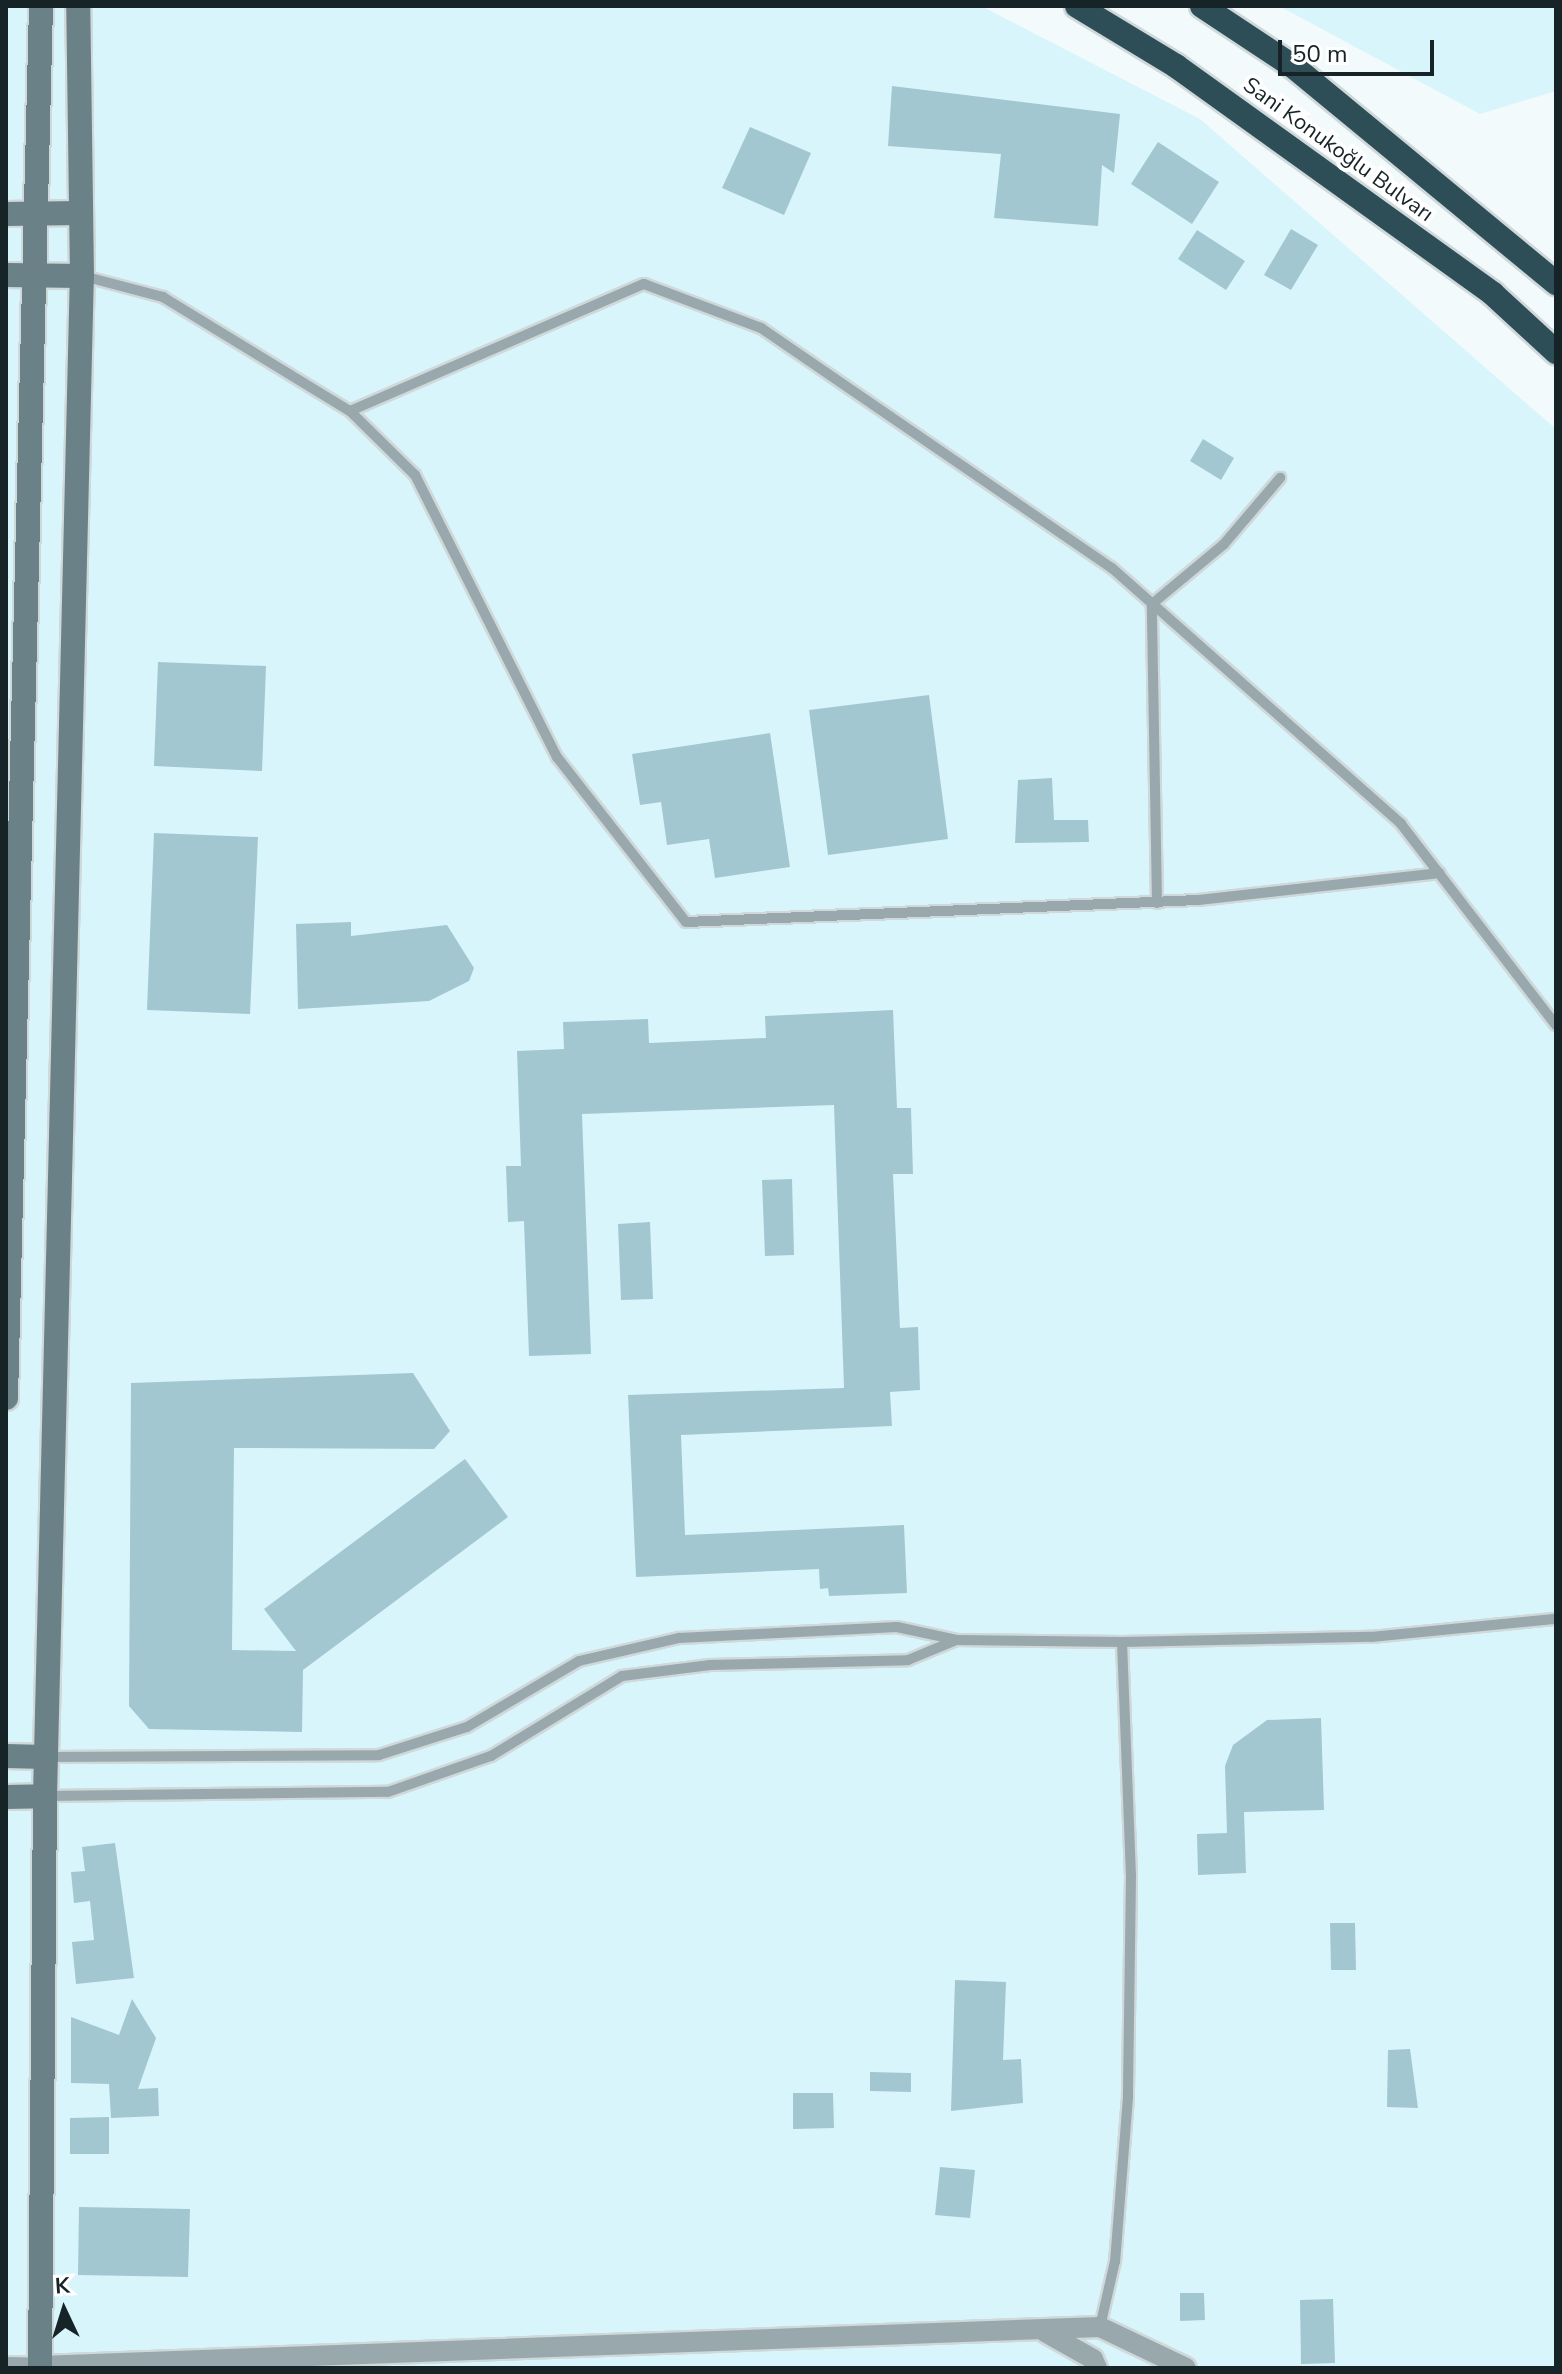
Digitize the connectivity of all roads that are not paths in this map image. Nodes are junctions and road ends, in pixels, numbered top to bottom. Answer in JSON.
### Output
{"nodes":[{"id":1,"x":41,"y":6,"type":"edge"},
{"id":2,"x":78,"y":6,"type":"edge"},
{"id":3,"x":1077,"y":6,"type":"edge"},
{"id":4,"x":1202,"y":6,"type":"edge"},
{"id":5,"x":37,"y":212,"type":"junction"},
{"id":6,"x":81,"y":213,"type":"junction"},
{"id":7,"x":6,"y":214,"type":"edge"},
{"id":8,"x":6,"y":275,"type":"edge"},
{"id":9,"x":82,"y":276,"type":"junction"},
{"id":10,"x":36,"y":277,"type":"junction"},
{"id":11,"x":1556,"y":283,"type":"edge"},
{"id":12,"x":1556,"y":352,"type":"edge"},
{"id":13,"x":350,"y":411,"type":"junction"},
{"id":14,"x":1280,"y":478,"type":"dead end"},
{"id":15,"x":1152,"y":604,"type":"junction"},
{"id":16,"x":10,"y":839,"type":"edge"},
{"id":17,"x":1439,"y":873,"type":"junction"},
{"id":18,"x":1157,"y":903,"type":"junction"},
{"id":19,"x":1556,"y":1025,"type":"edge"},
{"id":20,"x":6,"y":1398,"type":"edge"},
{"id":21,"x":1556,"y":1619,"type":"edge"},
{"id":22,"x":957,"y":1640,"type":"junction"},
{"id":23,"x":1122,"y":1642,"type":"junction"},
{"id":24,"x":6,"y":1756,"type":"edge"},
{"id":25,"x":46,"y":1757,"type":"junction"},
{"id":26,"x":45,"y":1796,"type":"junction"},
{"id":27,"x":6,"y":1797,"type":"edge"},
{"id":28,"x":1100,"y":2327,"type":"junction"},
{"id":29,"x":1045,"y":2332,"type":"junction"},
{"id":30,"x":6,"y":2367,"type":"edge"},
{"id":31,"x":46,"y":2367,"type":"edge"},
{"id":32,"x":1097,"y":2368,"type":"edge"},
{"id":33,"x":1186,"y":2368,"type":"edge"}],
"edges":[{"from":1,"to":5,"type":"main road"},
{"from":2,"to":6,"type":"main road"},
{"from":3,"to":12,"type":"highway","name":"Sani Konukoğlu Bulvarı"},
{"from":4,"to":11,"type":"highway","name":"Sani Konukoğlu Bulvarı"},
{"from":5,"to":6,"type":"main road"},
{"from":5,"to":7,"type":"main road"},
{"from":5,"to":10,"type":"main road"},
{"from":6,"to":9,"type":"main road"},
{"from":8,"to":10,"type":"main road"},
{"from":9,"to":10,"type":"main road"},
{"from":9,"to":13,"type":"lane"},
{"from":9,"to":25,"type":"main road"},
{"from":10,"to":16,"type":"main road"},
{"from":13,"to":15,"type":"lane"},
{"from":13,"to":18,"type":"lane"},
{"from":14,"to":15,"type":"lane"},
{"from":15,"to":17,"type":"lane"},
{"from":15,"to":18,"type":"lane"},
{"from":16,"to":20,"type":"main road"},
{"from":17,"to":18,"type":"lane"},
{"from":17,"to":19,"type":"lane"},
{"from":21,"to":23,"type":"lane"},
{"from":22,"to":23,"type":"lane"},
{"from":22,"to":25,"type":"lane"},
{"from":22,"to":26,"type":"lane"},
{"from":23,"to":28,"type":"lane"},
{"from":24,"to":25,"type":"main road"},
{"from":25,"to":26,"type":"main road"},
{"from":26,"to":27,"type":"main road"},
{"from":26,"to":31,"type":"main road"},
{"from":28,"to":29,"type":"street"},
{"from":28,"to":33,"type":"street"},
{"from":29,"to":31,"type":"street"},
{"from":29,"to":32,"type":"street"},
{"from":30,"to":31,"type":"street"}]}
